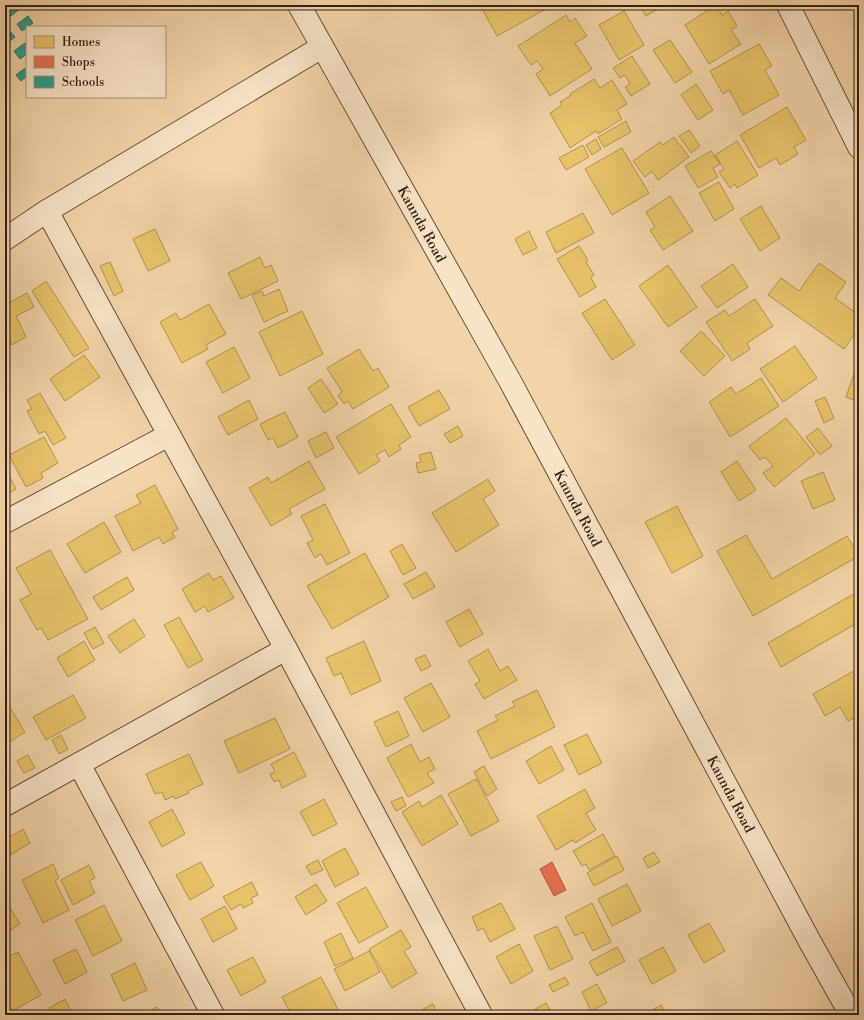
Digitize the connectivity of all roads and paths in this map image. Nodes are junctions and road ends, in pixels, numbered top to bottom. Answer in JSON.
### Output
{"nodes":[{"id":1,"x":299,"y":5,"type":"edge"},
{"id":2,"x":788,"y":5,"type":"edge"},
{"id":3,"x":322,"y":47,"type":"junction"},
{"id":4,"x":859,"y":147,"type":"edge"},
{"id":5,"x":47,"y":211,"type":"junction"},
{"id":6,"x":5,"y":239,"type":"edge"},
{"id":7,"x":169,"y":435,"type":"junction"},
{"id":8,"x":5,"y":522,"type":"edge"},
{"id":9,"x":286,"y":649,"type":"junction"},
{"id":10,"x":79,"y":764,"type":"junction"},
{"id":11,"x":5,"y":805,"type":"edge"},
{"id":12,"x":214,"y":1015,"type":"edge"},
{"id":13,"x":481,"y":1015,"type":"edge"},
{"id":14,"x":851,"y":1015,"type":"edge"}],
"edges":[{"from":1,"to":3,"type":"street","name":"Kaunda Road"},
{"from":2,"to":4,"type":"street"},
{"from":3,"to":5,"type":"street"},
{"from":3,"to":14,"type":"street","name":"Kaunda Road"},
{"from":5,"to":6,"type":"street"},
{"from":5,"to":7,"type":"street"},
{"from":7,"to":8,"type":"street"},
{"from":7,"to":9,"type":"street"},
{"from":9,"to":10,"type":"street"},
{"from":9,"to":13,"type":"street"},
{"from":10,"to":11,"type":"street"},
{"from":10,"to":12,"type":"street"}]}
